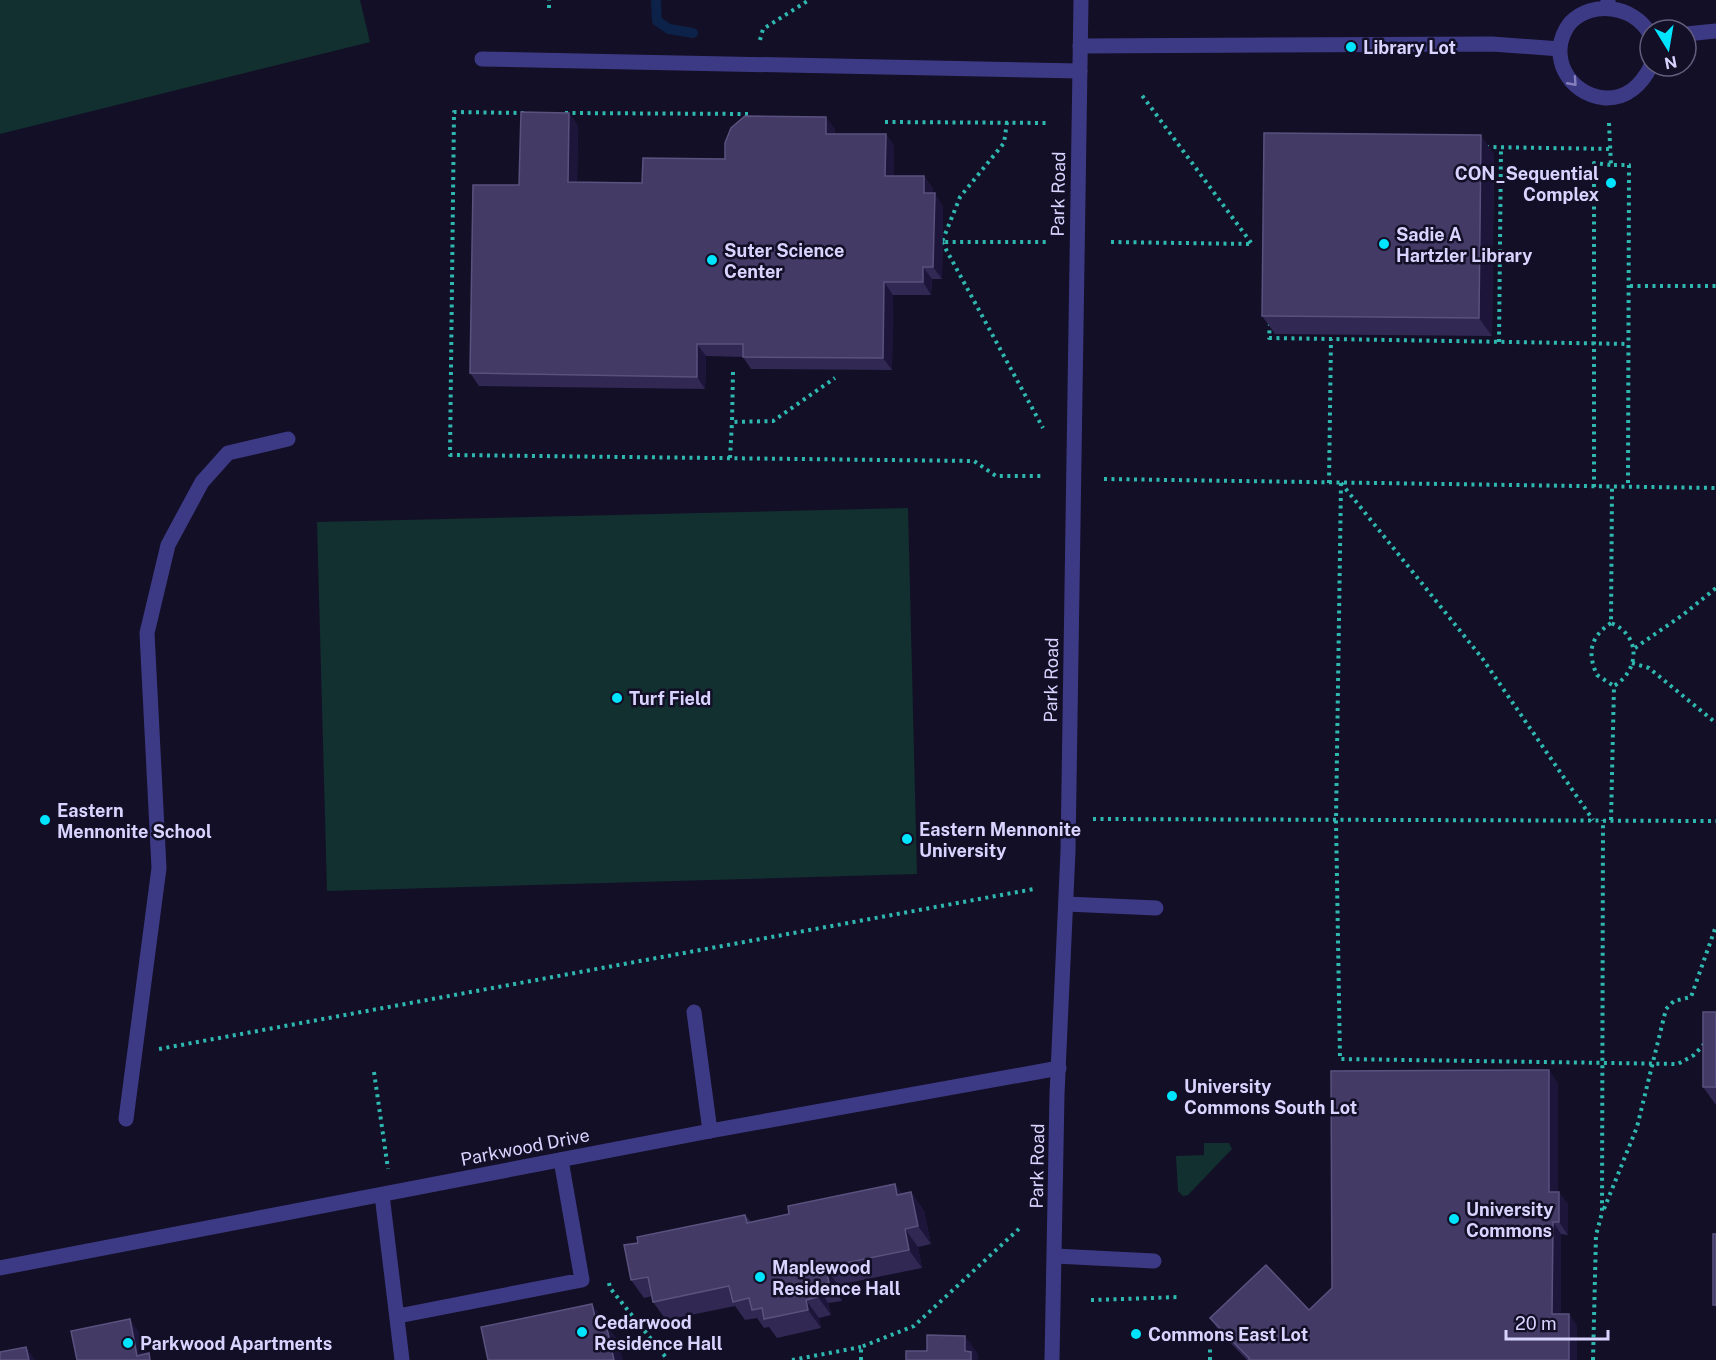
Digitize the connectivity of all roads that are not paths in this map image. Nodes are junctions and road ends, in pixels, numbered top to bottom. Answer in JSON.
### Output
{"nodes":[{"id":1,"x":1081,"y":0,"type":"edge"},
{"id":2,"x":1608,"y":2,"type":"edge"},
{"id":3,"x":1638,"y":19,"type":"edge"},
{"id":4,"x":1716,"y":31,"type":"edge"},
{"id":5,"x":1698,"y":33,"type":"edge"},
{"id":6,"x":1080,"y":46,"type":"junction"},
{"id":7,"x":1560,"y":49,"type":"junction"},
{"id":8,"x":483,"y":59,"type":"dead end"},
{"id":9,"x":1080,"y":71,"type":"junction"},
{"id":10,"x":1645,"y":78,"type":"edge"},
{"id":11,"x":288,"y":439,"type":"dead end"},
{"id":12,"x":1066,"y":904,"type":"junction"},
{"id":13,"x":1156,"y":908,"type":"dead end"},
{"id":14,"x":694,"y":1012,"type":"dead end"},
{"id":15,"x":1059,"y":1068,"type":"junction"},
{"id":16,"x":126,"y":1119,"type":"dead end"},
{"id":17,"x":710,"y":1131,"type":"junction"},
{"id":18,"x":561,"y":1160,"type":"junction"},
{"id":19,"x":387,"y":1194,"type":"junction"},
{"id":20,"x":1055,"y":1256,"type":"junction"},
{"id":21,"x":1154,"y":1261,"type":"dead end"},
{"id":22,"x":0,"y":1268,"type":"edge"},
{"id":23,"x":398,"y":1316,"type":"junction"},
{"id":24,"x":402,"y":1360,"type":"edge"},
{"id":25,"x":1052,"y":1360,"type":"edge"}],
"edges":[{"from":1,"to":6,"type":"street","name":"Park Road"},
{"from":2,"to":3,"type":"street"},
{"from":2,"to":7,"type":"street"},
{"from":4,"to":5,"type":"street"},
{"from":6,"to":7,"type":"street"},
{"from":6,"to":9,"type":"street","name":"Park Road"},
{"from":7,"to":10,"type":"street","one_way":true},
{"from":8,"to":9,"type":"street"},
{"from":9,"to":12,"type":"street","name":"Park Road"},
{"from":11,"to":16,"type":"street"},
{"from":12,"to":13,"type":"street"},
{"from":12,"to":15,"type":"street","name":"Park Road"},
{"from":14,"to":17,"type":"street"},
{"from":15,"to":17,"type":"street","name":"Parkwood Drive"},
{"from":15,"to":20,"type":"street","name":"Park Road"},
{"from":17,"to":18,"type":"street","name":"Parkwood Drive"},
{"from":18,"to":19,"type":"street","name":"Parkwood Drive"},
{"from":18,"to":23,"type":"street"},
{"from":19,"to":22,"type":"street","name":"Parkwood Drive"},
{"from":19,"to":23,"type":"street"},
{"from":20,"to":21,"type":"street"},
{"from":20,"to":25,"type":"street","name":"Park Road"},
{"from":23,"to":24,"type":"street"}]}
